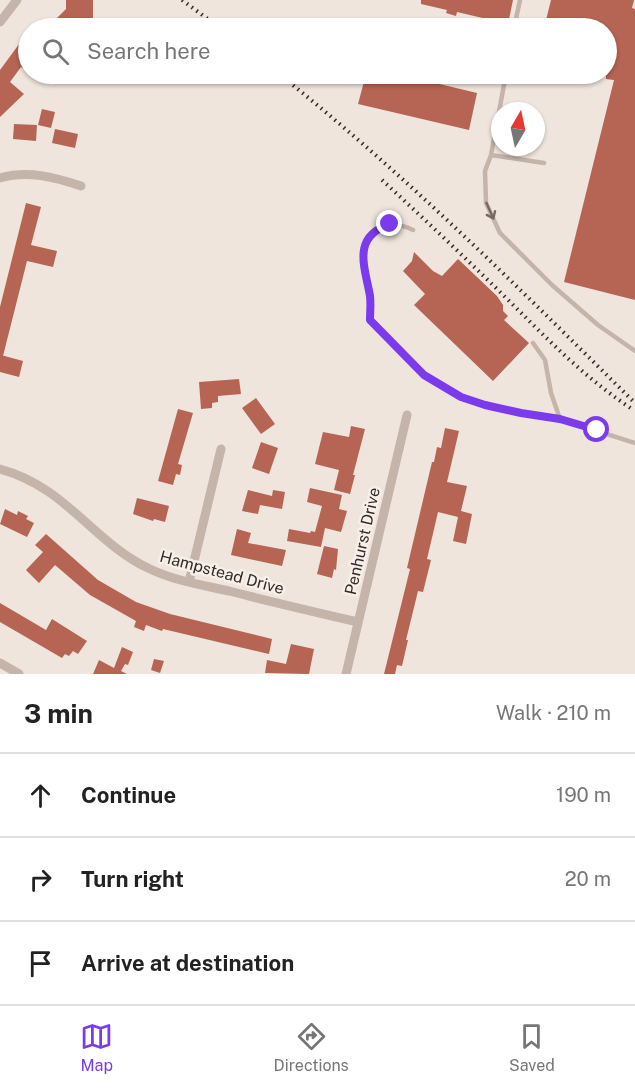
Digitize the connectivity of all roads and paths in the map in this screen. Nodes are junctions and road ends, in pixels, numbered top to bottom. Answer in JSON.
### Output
{"nodes":[{"id":1,"x":16,"y":0,"type":"edge"},
{"id":2,"x":520,"y":0,"type":"edge"},
{"id":3,"x":516,"y":18,"type":"edge"},
{"id":4,"x":0,"y":22,"type":"edge"},
{"id":5,"x":504,"y":84,"type":"edge"},
{"id":6,"x":501,"y":102,"type":"edge"},
{"id":7,"x":491,"y":155,"type":"edge"},
{"id":8,"x":498,"y":156,"type":"edge"},
{"id":9,"x":544,"y":163,"type":"dead end"},
{"id":10,"x":0,"y":178,"type":"edge"},
{"id":11,"x":81,"y":186,"type":"dead end"},
{"id":12,"x":413,"y":231,"type":"dead end"},
{"id":13,"x":533,"y":343,"type":"dead end"},
{"id":14,"x":635,"y":351,"type":"edge"},
{"id":15,"x":408,"y":415,"type":"dead end"},
{"id":16,"x":560,"y":419,"type":"junction"},
{"id":17,"x":635,"y":442,"type":"edge"},
{"id":18,"x":221,"y":449,"type":"dead end"},
{"id":19,"x":0,"y":469,"type":"edge"},
{"id":20,"x":189,"y":582,"type":"junction"},
{"id":21,"x":358,"y":622,"type":"junction"},
{"id":22,"x":0,"y":663,"type":"edge"},
{"id":23,"x":19,"y":674,"type":"edge"},
{"id":24,"x":346,"y":674,"type":"edge"}],
"edges":[{"from":1,"to":4,"type":"street"},
{"from":2,"to":3,"type":"lane"},
{"from":5,"to":6,"type":"lane"},
{"from":7,"to":14,"type":"lane","one_way":true},
{"from":8,"to":9,"type":"lane"},
{"from":10,"to":11,"type":"street"},
{"from":12,"to":16,"type":"lane"},
{"from":13,"to":16,"type":"lane"},
{"from":15,"to":21,"type":"street","name":"Penhurst Drive"},
{"from":16,"to":17,"type":"lane"},
{"from":18,"to":20,"type":"street"},
{"from":19,"to":20,"type":"street","name":"Hampstead Drive"},
{"from":20,"to":21,"type":"street","name":"Hampstead Drive"},
{"from":21,"to":24,"type":"street","name":"Penhurst Drive"},
{"from":22,"to":23,"type":"street"}]}
